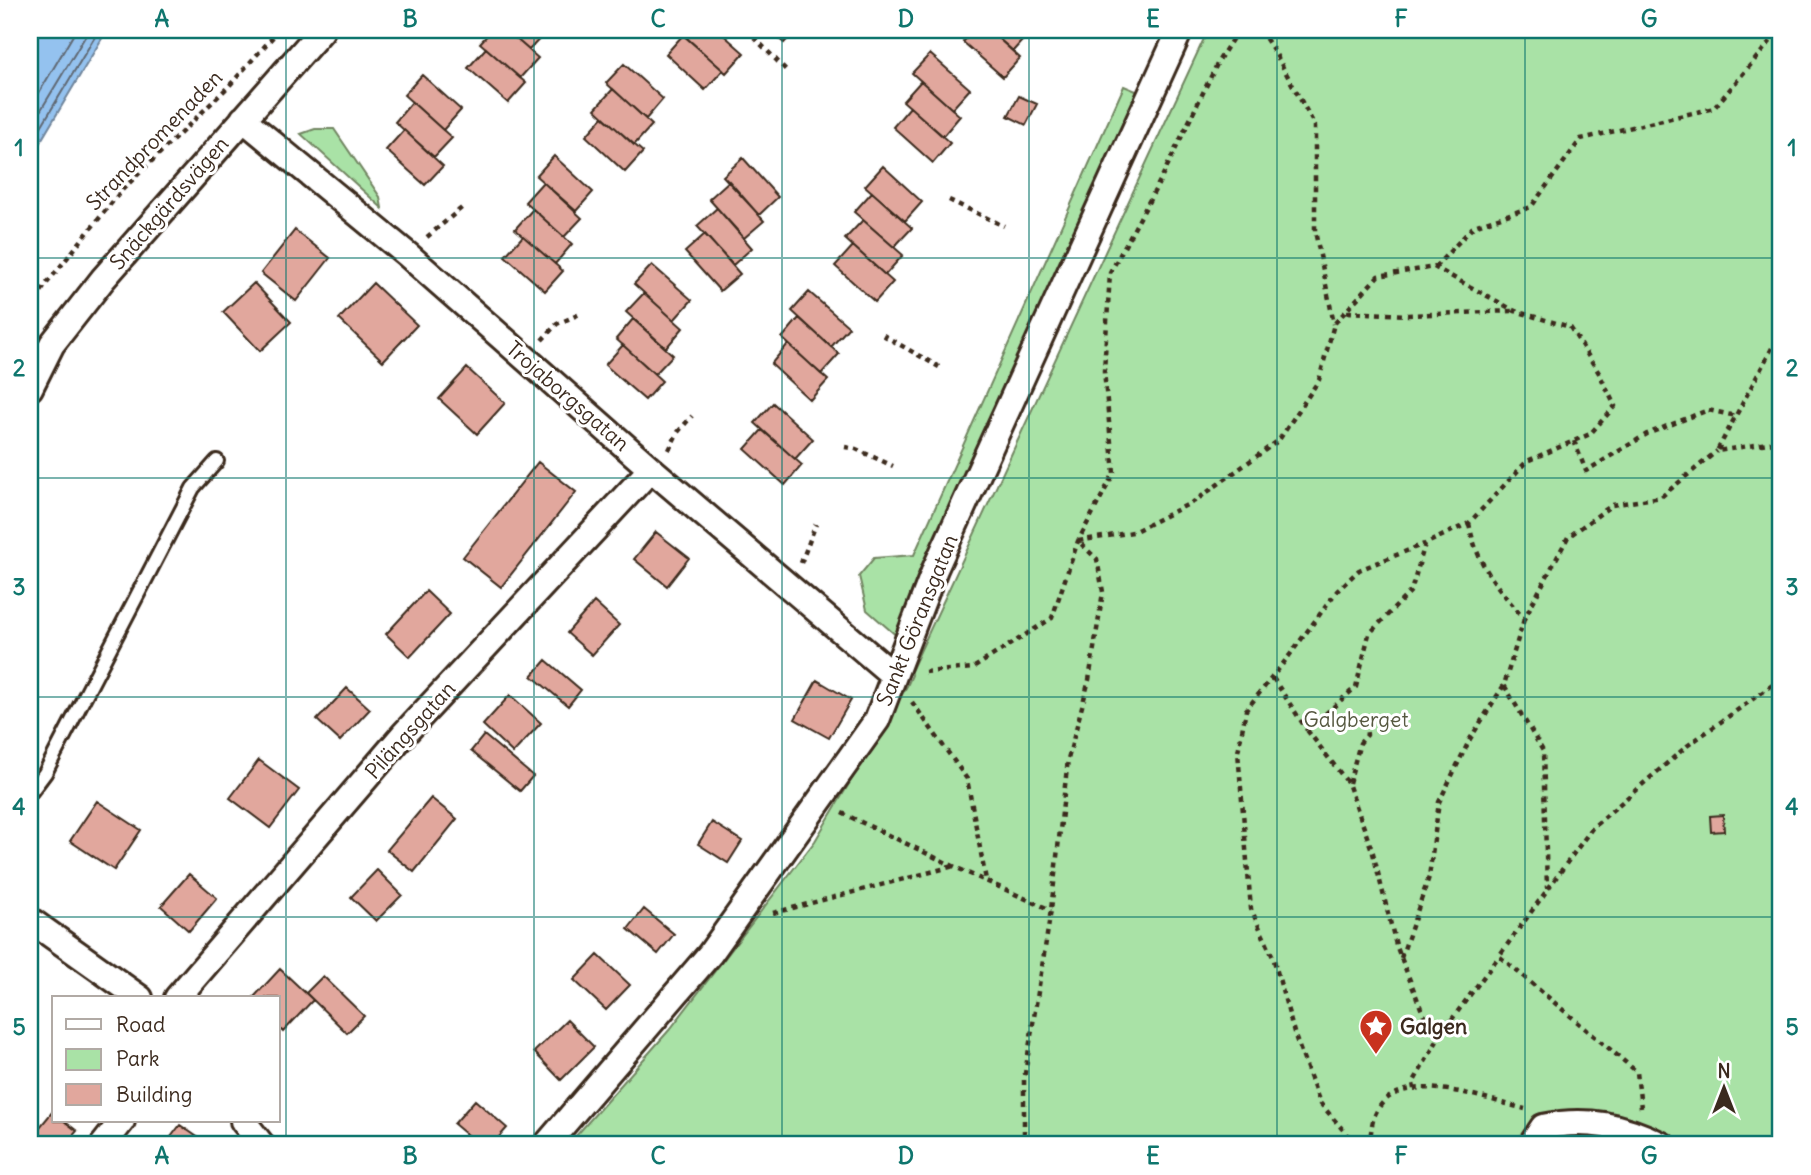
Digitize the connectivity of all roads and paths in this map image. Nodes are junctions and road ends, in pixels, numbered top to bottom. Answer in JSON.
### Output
{"nodes":[{"id":1,"x":279,"y":30,"type":"edge"},
{"id":2,"x":323,"y":30,"type":"edge"},
{"id":3,"x":747,"y":30,"type":"edge"},
{"id":4,"x":1180,"y":30,"type":"edge"},
{"id":5,"x":1238,"y":30,"type":"edge"},
{"id":6,"x":1260,"y":30,"type":"edge"},
{"id":7,"x":1780,"y":30,"type":"edge"},
{"id":8,"x":787,"y":71,"type":"dead end"},
{"id":9,"x":243,"y":119,"type":"junction"},
{"id":10,"x":949,"y":200,"type":"dead end"},
{"id":11,"x":464,"y":206,"type":"dead end"},
{"id":12,"x":443,"y":222,"type":"dead end"},
{"id":13,"x":1004,"y":226,"type":"dead end"},
{"id":14,"x":1434,"y":267,"type":"junction"},
{"id":15,"x":30,"y":308,"type":"edge"},
{"id":16,"x":1515,"y":311,"type":"junction"},
{"id":17,"x":1346,"y":312,"type":"junction"},
{"id":18,"x":582,"y":313,"type":"dead end"},
{"id":19,"x":557,"y":324,"type":"dead end"},
{"id":20,"x":1334,"y":324,"type":"junction"},
{"id":21,"x":883,"y":335,"type":"dead end"},
{"id":22,"x":1781,"y":352,"type":"edge"},
{"id":23,"x":939,"y":367,"type":"dead end"},
{"id":24,"x":30,"y":388,"type":"edge"},
{"id":25,"x":692,"y":416,"type":"dead end"},
{"id":26,"x":1736,"y":416,"type":"junction"},
{"id":27,"x":1574,"y":440,"type":"junction"},
{"id":28,"x":1781,"y":441,"type":"edge"},
{"id":29,"x":845,"y":447,"type":"dead end"},
{"id":30,"x":1717,"y":451,"type":"junction"},
{"id":31,"x":217,"y":461,"type":"dead end"},
{"id":32,"x":893,"y":466,"type":"dead end"},
{"id":33,"x":651,"y":470,"type":"junction"},
{"id":34,"x":1469,"y":523,"type":"junction"},
{"id":35,"x":816,"y":524,"type":"dead end"},
{"id":36,"x":1078,"y":541,"type":"junction"},
{"id":37,"x":1425,"y":544,"type":"junction"},
{"id":38,"x":789,"y":585,"type":"junction"},
{"id":39,"x":1524,"y":619,"type":"junction"},
{"id":40,"x":892,"y":675,"type":"junction"},
{"id":41,"x":1273,"y":677,"type":"junction"},
{"id":42,"x":1781,"y":679,"type":"edge"},
{"id":43,"x":1504,"y":685,"type":"junction"},
{"id":44,"x":1365,"y":719,"type":"dead end"},
{"id":45,"x":1307,"y":730,"type":"junction"},
{"id":46,"x":1348,"y":783,"type":"junction"},
{"id":47,"x":30,"y":793,"type":"edge"},
{"id":48,"x":819,"y":801,"type":"junction"},
{"id":49,"x":954,"y":866,"type":"junction"},
{"id":50,"x":986,"y":881,"type":"junction"},
{"id":51,"x":1547,"y":890,"type":"junction"},
{"id":52,"x":1051,"y":910,"type":"junction"},
{"id":53,"x":30,"y":920,"type":"edge"},
{"id":54,"x":731,"y":924,"type":"junction"},
{"id":55,"x":1499,"y":956,"type":"junction"},
{"id":56,"x":1401,"y":958,"type":"junction"},
{"id":57,"x":137,"y":996,"type":"edge"},
{"id":58,"x":179,"y":996,"type":"edge"},
{"id":59,"x":1441,"y":1034,"type":"junction"},
{"id":60,"x":1414,"y":1089,"type":"junction"},
{"id":61,"x":121,"y":1122,"type":"edge"},
{"id":62,"x":244,"y":1122,"type":"edge"},
{"id":63,"x":1636,"y":1132,"type":"junction"},
{"id":64,"x":1537,"y":1136,"type":"edge"},
{"id":65,"x":103,"y":1145,"type":"edge"},
{"id":66,"x":262,"y":1145,"type":"edge"},
{"id":67,"x":546,"y":1145,"type":"edge"},
{"id":68,"x":1024,"y":1145,"type":"edge"},
{"id":69,"x":1356,"y":1145,"type":"edge"},
{"id":70,"x":1370,"y":1145,"type":"edge"},
{"id":71,"x":1662,"y":1145,"type":"edge"}],
"edges":[{"from":1,"to":15,"type":"path","name":"Strandpromenaden"},
{"from":2,"to":9,"type":"street","name":"Snäckgärdsvägen"},
{"from":3,"to":8,"type":"path"},
{"from":4,"to":40,"type":"street","name":"Sankt Göransgatan"},
{"from":5,"to":36,"type":"path"},
{"from":6,"to":20,"type":"path"},
{"from":7,"to":14,"type":"path"},
{"from":9,"to":24,"type":"street","name":"Snäckgärdsvägen"},
{"from":9,"to":33,"type":"street","name":"Trojaborgsgatan"},
{"from":10,"to":13,"type":"path"},
{"from":11,"to":12,"type":"path"},
{"from":14,"to":16,"type":"path"},
{"from":14,"to":17,"type":"path"},
{"from":16,"to":17,"type":"path"},
{"from":16,"to":27,"type":"path"},
{"from":17,"to":20,"type":"path"},
{"from":18,"to":19,"type":"path"},
{"from":20,"to":36,"type":"path"},
{"from":21,"to":23,"type":"path"},
{"from":22,"to":26,"type":"path"},
{"from":25,"to":33,"type":"path"},
{"from":26,"to":27,"type":"path"},
{"from":26,"to":30,"type":"path"},
{"from":27,"to":34,"type":"path"},
{"from":28,"to":30,"type":"path"},
{"from":29,"to":32,"type":"path"},
{"from":30,"to":39,"type":"path"},
{"from":31,"to":47,"type":"lane"},
{"from":33,"to":38,"type":"street","name":"Trojaborgsgatan"},
{"from":33,"to":58,"type":"street","name":"Pilängsgatan"},
{"from":34,"to":37,"type":"path"},
{"from":34,"to":39,"type":"path"},
{"from":35,"to":38,"type":"path"},
{"from":36,"to":40,"type":"path"},
{"from":36,"to":52,"type":"path"},
{"from":37,"to":41,"type":"path"},
{"from":37,"to":45,"type":"path"},
{"from":38,"to":40,"type":"street","name":"Trojaborgsgatan"},
{"from":39,"to":43,"type":"path"},
{"from":40,"to":48,"type":"street","name":"Sankt Göransgatan"},
{"from":40,"to":50,"type":"path"},
{"from":41,"to":45,"type":"path"},
{"from":41,"to":69,"type":"path"},
{"from":42,"to":51,"type":"path"},
{"from":43,"to":51,"type":"path"},
{"from":43,"to":56,"type":"path"},
{"from":44,"to":46,"type":"path"},
{"from":45,"to":46,"type":"path"},
{"from":46,"to":56,"type":"path"},
{"from":48,"to":49,"type":"path"},
{"from":48,"to":54,"type":"street","name":"Sankt Göransgatan"},
{"from":49,"to":50,"type":"path"},
{"from":49,"to":54,"type":"path"},
{"from":50,"to":52,"type":"path"},
{"from":51,"to":55,"type":"path"},
{"from":52,"to":68,"type":"path"},
{"from":53,"to":57,"type":"street"},
{"from":54,"to":67,"type":"street","name":"Sankt Göransgatan"},
{"from":55,"to":59,"type":"path"},
{"from":55,"to":63,"type":"path"},
{"from":56,"to":59,"type":"path"},
{"from":59,"to":60,"type":"path"},
{"from":60,"to":64,"type":"path"},
{"from":60,"to":70,"type":"path"},
{"from":61,"to":65,"type":"street"},
{"from":62,"to":66,"type":"street"},
{"from":63,"to":64,"type":"street"},
{"from":63,"to":71,"type":"street"}]}
